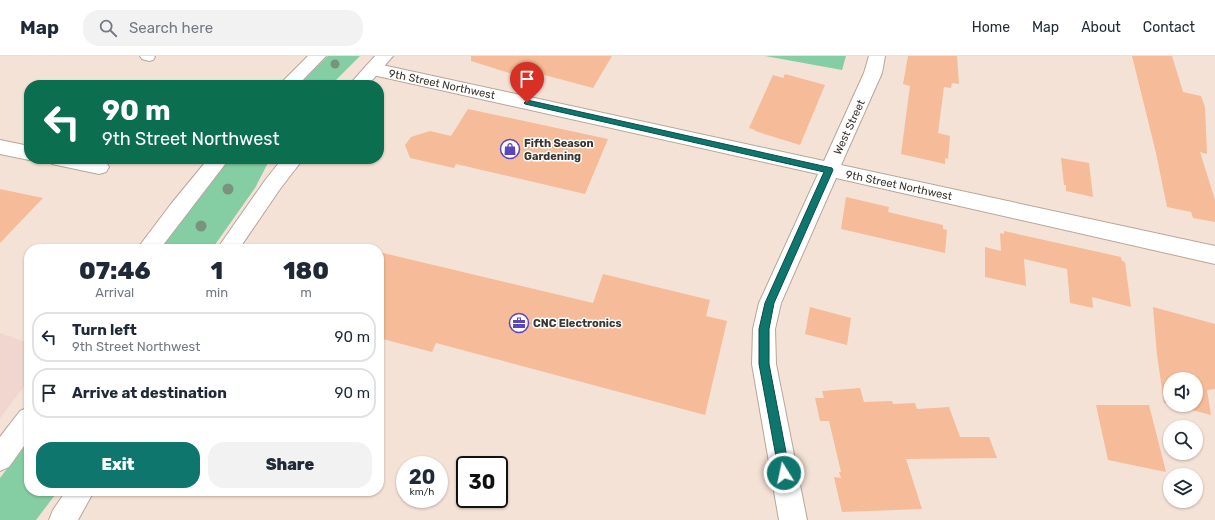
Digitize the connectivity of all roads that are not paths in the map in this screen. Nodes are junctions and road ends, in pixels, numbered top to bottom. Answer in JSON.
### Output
{"nodes":[{"id":1,"x":318,"y":56,"type":"edge"},
{"id":2,"x":877,"y":56,"type":"edge"},
{"id":3,"x":379,"y":62,"type":"edge"},
{"id":4,"x":293,"y":80,"type":"edge"},
{"id":5,"x":363,"y":80,"type":"edge"},
{"id":6,"x":0,"y":147,"type":"edge"},
{"id":7,"x":24,"y":152,"type":"edge"},
{"id":8,"x":84,"y":164,"type":"edge"},
{"id":9,"x":215,"y":164,"type":"edge"},
{"id":10,"x":289,"y":164,"type":"edge"},
{"id":11,"x":99,"y":167,"type":"dead end"},
{"id":12,"x":829,"y":170,"type":"junction"},
{"id":13,"x":152,"y":244,"type":"edge"},
{"id":14,"x":231,"y":244,"type":"edge"},
{"id":15,"x":1215,"y":255,"type":"edge"},
{"id":16,"x":24,"y":426,"type":"edge"},
{"id":17,"x":0,"y":458,"type":"edge"},
{"id":18,"x":78,"y":496,"type":"edge"},
{"id":19,"x":63,"y":520,"type":"edge"},
{"id":20,"x":793,"y":520,"type":"edge"}],
"edges":[{"from":1,"to":4,"type":"street"},
{"from":2,"to":12,"type":"street","name":"West Street"},
{"from":3,"to":5,"type":"street"},
{"from":3,"to":12,"type":"street","name":"9th Street Northwest"},
{"from":6,"to":7,"type":"street"},
{"from":8,"to":11,"type":"street"},
{"from":9,"to":13,"type":"street"},
{"from":10,"to":14,"type":"street"},
{"from":12,"to":15,"type":"street","name":"9th Street Northwest"},
{"from":12,"to":20,"type":"street","name":"West Street"},
{"from":16,"to":17,"type":"street"},
{"from":18,"to":19,"type":"street"}]}
